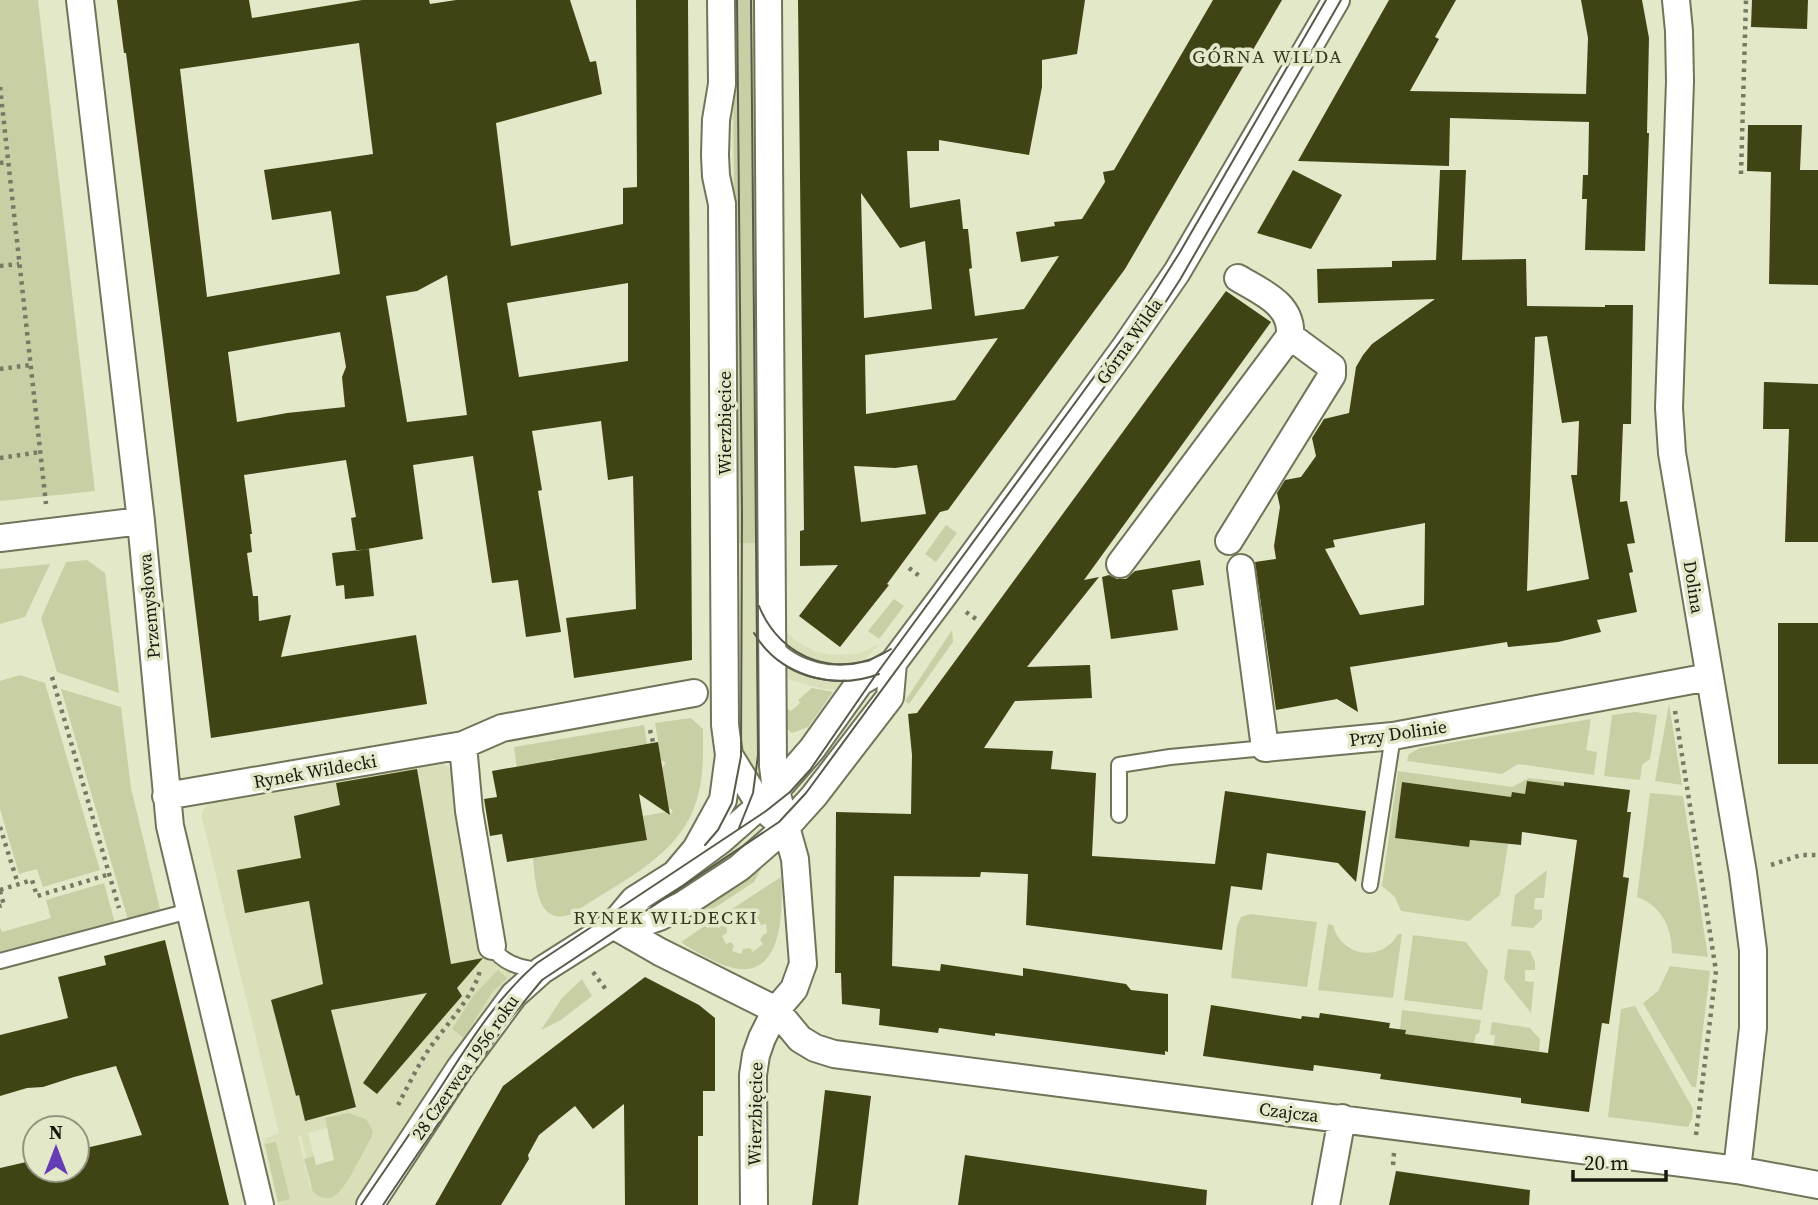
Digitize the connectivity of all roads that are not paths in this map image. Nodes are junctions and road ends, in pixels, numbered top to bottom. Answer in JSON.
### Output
{"nodes":[{"id":1,"x":80,"y":0,"type":"edge"},
{"id":2,"x":721,"y":0,"type":"edge"},
{"id":3,"x":768,"y":0,"type":"edge"},
{"id":4,"x":1336,"y":0,"type":"edge"},
{"id":5,"x":1676,"y":0,"type":"edge"},
{"id":6,"x":1238,"y":278,"type":"dead end"},
{"id":7,"x":1290,"y":336,"type":"junction"},
{"id":8,"x":141,"y":521,"type":"junction"},
{"id":9,"x":0,"y":538,"type":"edge"},
{"id":10,"x":1229,"y":541,"type":"dead end"},
{"id":11,"x":1120,"y":564,"type":"dead end"},
{"id":12,"x":1241,"y":568,"type":"dead end"},
{"id":13,"x":772,"y":644,"type":"junction"},
{"id":14,"x":893,"y":663,"type":"junction"},
{"id":15,"x":1709,"y":677,"type":"junction"},
{"id":16,"x":694,"y":693,"type":"dead end"},
{"id":17,"x":1393,"y":736,"type":"junction"},
{"id":18,"x":774,"y":741,"type":"junction"},
{"id":19,"x":463,"y":745,"type":"junction"},
{"id":20,"x":1265,"y":748,"type":"junction"},
{"id":21,"x":811,"y":749,"type":"junction"},
{"id":22,"x":729,"y":755,"type":"junction"},
{"id":23,"x":166,"y":796,"type":"junction"},
{"id":24,"x":768,"y":798,"type":"junction"},
{"id":25,"x":1119,"y":815,"type":"dead end"},
{"id":26,"x":786,"y":827,"type":"junction"},
{"id":27,"x":675,"y":874,"type":"junction"},
{"id":28,"x":1370,"y":885,"type":"dead end"},
{"id":29,"x":189,"y":911,"type":"junction"},
{"id":30,"x":613,"y":925,"type":"junction"},
{"id":31,"x":486,"y":957,"type":"joint"},
{"id":32,"x":0,"y":961,"type":"edge"},
{"id":33,"x":542,"y":970,"type":"junction"},
{"id":34,"x":776,"y":1010,"type":"junction"},
{"id":35,"x":1342,"y":1118,"type":"junction"},
{"id":36,"x":1737,"y":1170,"type":"junction"},
{"id":37,"x":1818,"y":1185,"type":"edge"},
{"id":38,"x":260,"y":1205,"type":"edge"},
{"id":39,"x":370,"y":1205,"type":"edge"},
{"id":40,"x":754,"y":1205,"type":"edge"},
{"id":41,"x":1326,"y":1205,"type":"edge"}],
"edges":[{"from":1,"to":8,"type":"street","name":"Przemysłowa"},
{"from":2,"to":22,"type":"street","name":"Wierzbięcice"},
{"from":3,"to":13,"type":"street"},
{"from":4,"to":14,"type":"street","name":"Górna Wilda"},
{"from":5,"to":15,"type":"street","name":"Dolina"},
{"from":6,"to":7,"type":"street"},
{"from":7,"to":10,"type":"street"},
{"from":7,"to":11,"type":"street"},
{"from":8,"to":9,"type":"street"},
{"from":8,"to":23,"type":"street","name":"Przemysłowa"},
{"from":12,"to":20,"type":"street"},
{"from":13,"to":14,"type":"lane"},
{"from":13,"to":18,"type":"street"},
{"from":14,"to":21,"type":"street","name":"Górna Wilda"},
{"from":14,"to":26,"type":"street"},
{"from":15,"to":17,"type":"street","name":"Przy Dolinie"},
{"from":15,"to":36,"type":"street","name":"Dolina"},
{"from":16,"to":19,"type":"street","name":"Rynek Wildecki"},
{"from":17,"to":20,"type":"street","name":"Przy Dolinie"},
{"from":17,"to":28,"type":"lane"},
{"from":18,"to":21,"type":"street"},
{"from":18,"to":24,"type":"street"},
{"from":19,"to":23,"type":"street","name":"Rynek Wildecki"},
{"from":19,"to":31,"type":"street"},
{"from":20,"to":25,"type":"lane"},
{"from":21,"to":24,"type":"street","name":"Górna Wilda"},
{"from":22,"to":24,"type":"street","name":"Wierzbięcice"},
{"from":22,"to":27,"type":"street","name":"28 Czerwca 1956 roku"},
{"from":23,"to":29,"type":"street","name":"Przemysłowa"},
{"from":24,"to":26,"type":"street","name":"Wierzbięcice"},
{"from":24,"to":27,"type":"street","name":"28 Czerwca 1956 roku"},
{"from":26,"to":30,"type":"street","name":"28 Czerwca 1956 roku"},
{"from":26,"to":34,"type":"street","name":"Wierzbięcice"},
{"from":27,"to":30,"type":"street","name":"28 Czerwca 1956 roku"},
{"from":29,"to":32,"type":"lane"},
{"from":29,"to":38,"type":"street","name":"Przemysłowa"},
{"from":30,"to":33,"type":"street","name":"28 Czerwca 1956 roku"},
{"from":30,"to":34,"type":"street"},
{"from":31,"to":33,"type":"lane"},
{"from":33,"to":39,"type":"street","name":"28 Czerwca 1956 roku"},
{"from":34,"to":35,"type":"street","name":"Czajcza"},
{"from":34,"to":40,"type":"street","name":"Wierzbięcice"},
{"from":35,"to":36,"type":"street","name":"Czajcza"},
{"from":35,"to":41,"type":"street"},
{"from":36,"to":37,"type":"street","name":"Czajcza"}]}
